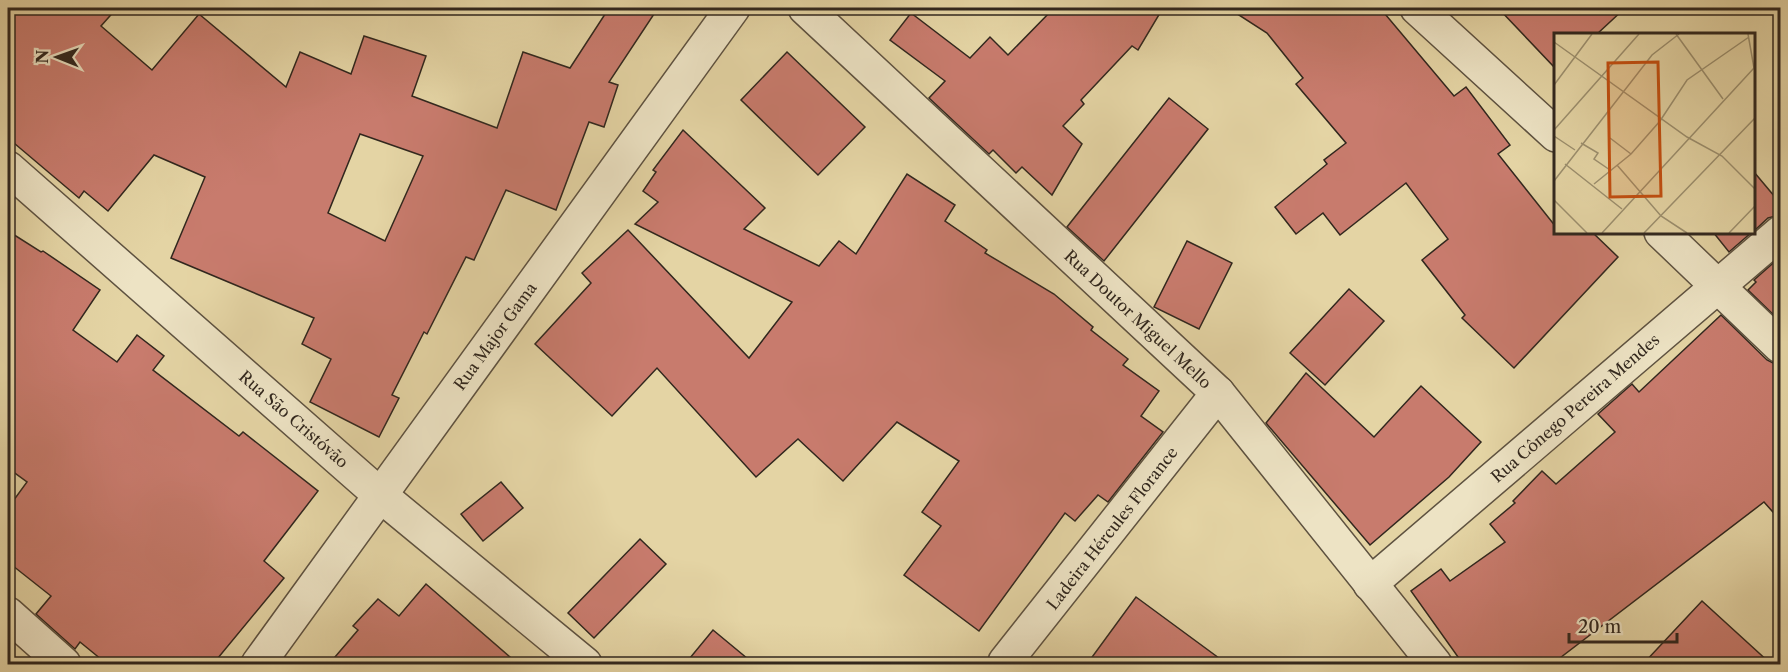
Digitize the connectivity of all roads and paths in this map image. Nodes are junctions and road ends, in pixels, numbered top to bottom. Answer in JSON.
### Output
{"nodes":[{"id":1,"x":733,"y":8,"type":"edge"},
{"id":2,"x":805,"y":8,"type":"edge"},
{"id":3,"x":1417,"y":8,"type":"edge"},
{"id":4,"x":1554,"y":133,"type":"edge"},
{"id":5,"x":8,"y":168,"type":"edge"},
{"id":6,"x":1780,"y":233,"type":"edge"},
{"id":7,"x":1663,"y":234,"type":"edge"},
{"id":8,"x":1719,"y":285,"type":"junction"},
{"id":9,"x":1780,"y":346,"type":"edge"},
{"id":10,"x":1218,"y":393,"type":"junction"},
{"id":11,"x":380,"y":495,"type":"junction"},
{"id":12,"x":1371,"y":584,"type":"junction"},
{"id":13,"x":8,"y":614,"type":"edge"},
{"id":14,"x":1005,"y":662,"type":"dead end"},
{"id":15,"x":64,"y":664,"type":"edge"},
{"id":16,"x":258,"y":664,"type":"edge"},
{"id":17,"x":585,"y":664,"type":"edge"},
{"id":18,"x":1435,"y":664,"type":"edge"}],
"edges":[{"from":1,"to":11,"type":"street","name":"Rua Major Gama"},
{"from":2,"to":10,"type":"street","name":"Rua Doutor Miguel Mello"},
{"from":3,"to":4,"type":"street"},
{"from":5,"to":11,"type":"street","name":"Rua São Cristóvão"},
{"from":6,"to":8,"type":"street","name":"Rua Cônego Pereira Mendes"},
{"from":7,"to":8,"type":"street"},
{"from":8,"to":9,"type":"street"},
{"from":8,"to":12,"type":"street","name":"Rua Cônego Pereira Mendes"},
{"from":10,"to":12,"type":"street","name":"Rua Doutor Miguel Mello"},
{"from":10,"to":14,"type":"street","name":"Ladeira Hércules Florance"},
{"from":11,"to":16,"type":"street","name":"Rua Major Gama"},
{"from":11,"to":17,"type":"street","name":"Rua São Cristóvão"},
{"from":12,"to":18,"type":"street","name":"Rua Doutor Miguel Mello"},
{"from":13,"to":15,"type":"street"}]}
